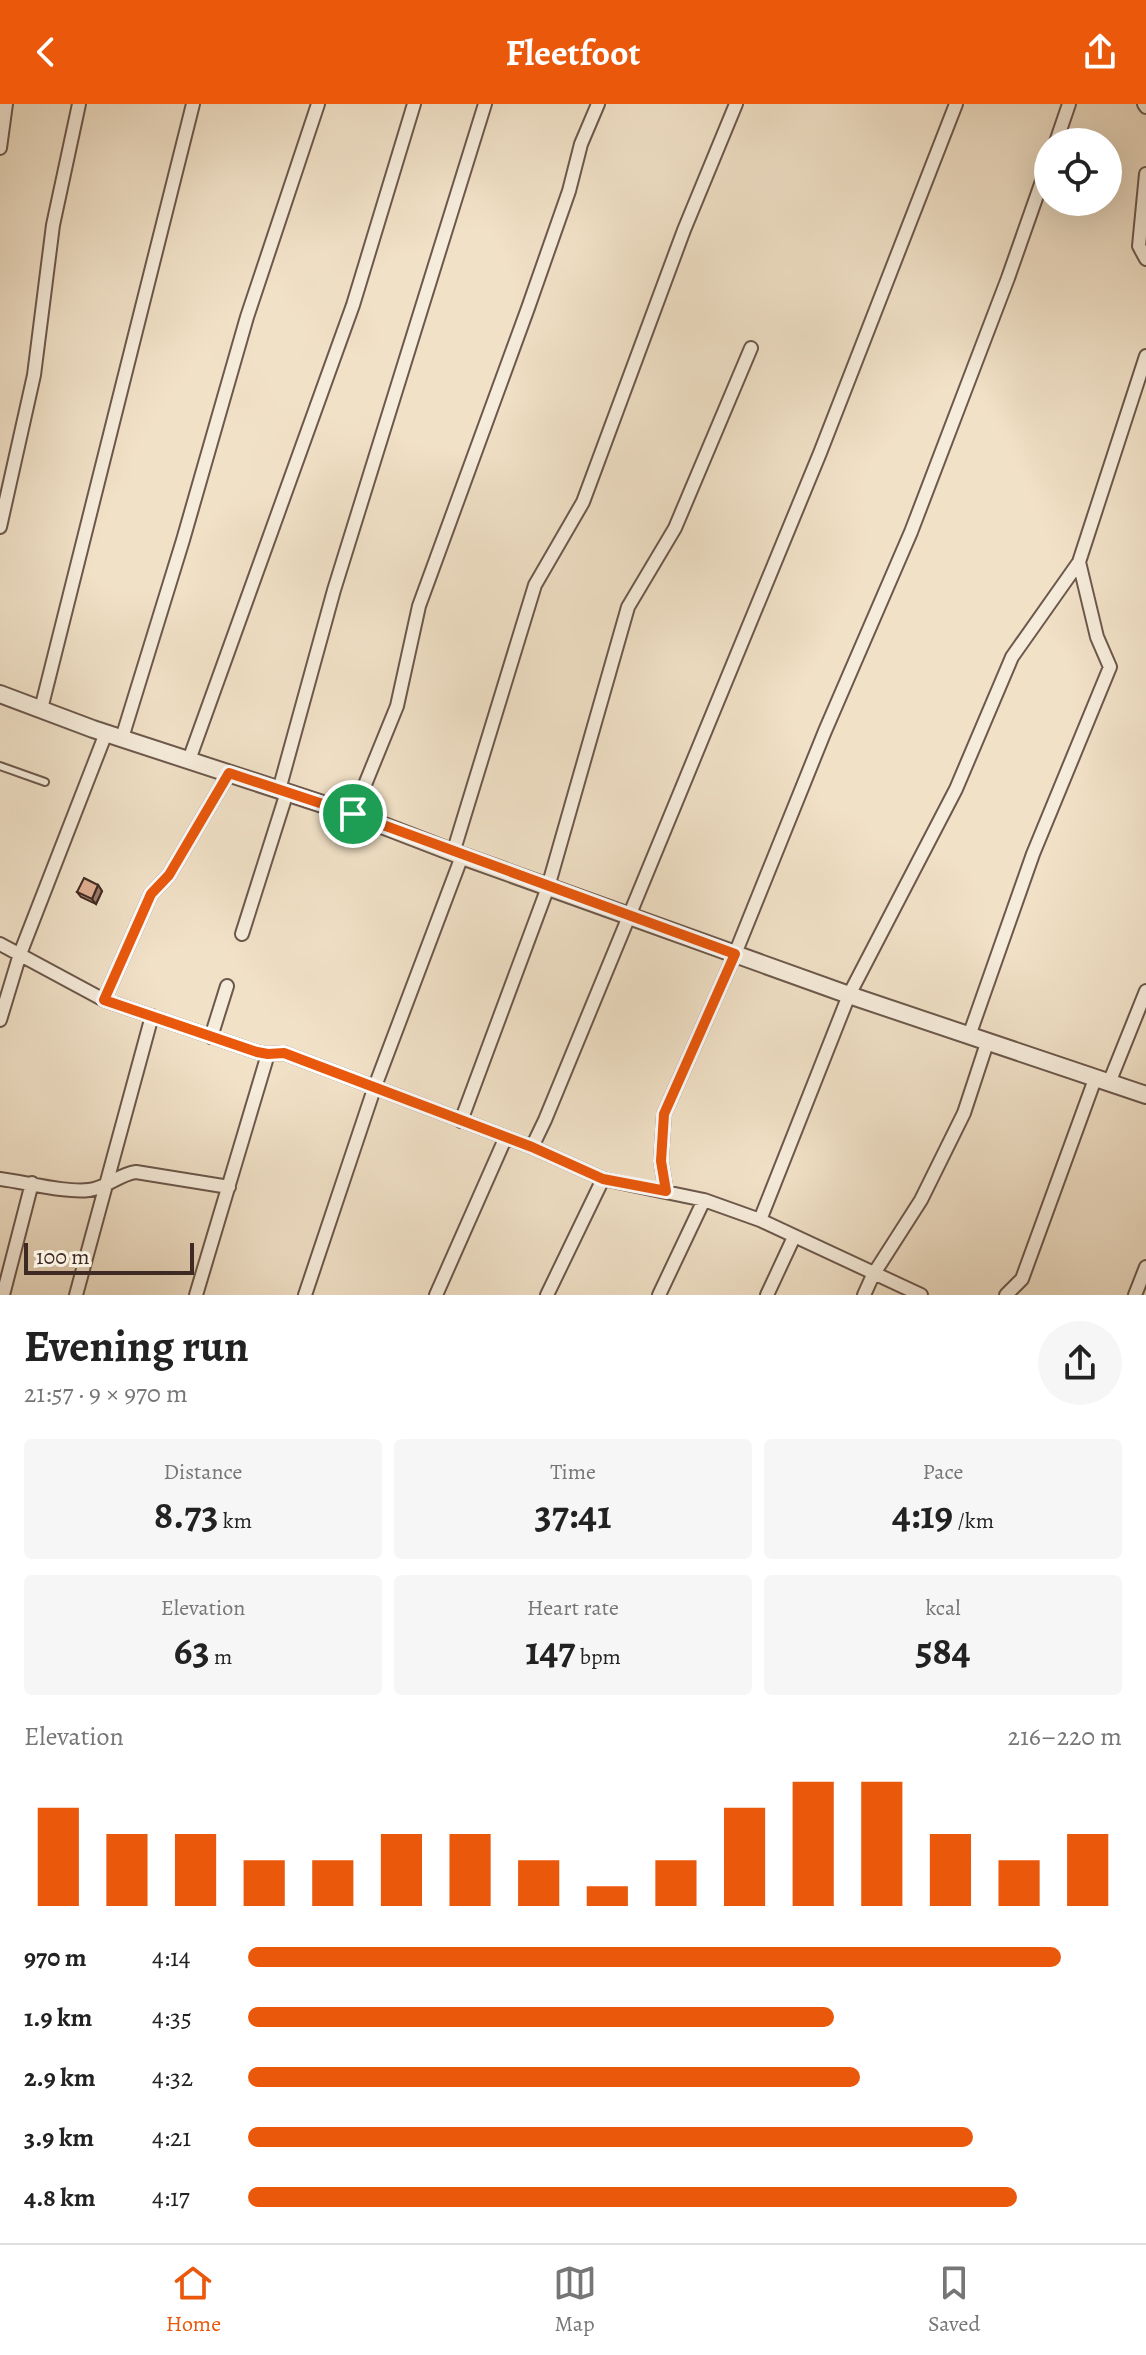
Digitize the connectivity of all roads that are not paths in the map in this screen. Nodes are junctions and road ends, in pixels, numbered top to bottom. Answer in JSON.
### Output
{"nodes":[{"id":1,"x":6,"y":104,"type":"edge"},
{"id":2,"x":79,"y":104,"type":"edge"},
{"id":3,"x":193,"y":104,"type":"edge"},
{"id":4,"x":318,"y":104,"type":"edge"},
{"id":5,"x":414,"y":104,"type":"edge"},
{"id":6,"x":485,"y":104,"type":"edge"},
{"id":7,"x":598,"y":104,"type":"edge"},
{"id":8,"x":736,"y":104,"type":"edge"},
{"id":9,"x":956,"y":104,"type":"edge"},
{"id":10,"x":1069,"y":104,"type":"edge"},
{"id":11,"x":1061,"y":128,"type":"edge"},
{"id":12,"x":0,"y":148,"type":"edge"},
{"id":13,"x":1146,"y":174,"type":"edge"},
{"id":14,"x":1034,"y":204,"type":"edge"},
{"id":15,"x":1146,"y":259,"type":"edge"},
{"id":16,"x":751,"y":348,"type":"dead end"},
{"id":17,"x":1146,"y":356,"type":"edge"},
{"id":18,"x":0,"y":527,"type":"edge"},
{"id":19,"x":1079,"y":562,"type":"junction"},
{"id":20,"x":0,"y":694,"type":"edge"},
{"id":21,"x":41,"y":709,"type":"junction"},
{"id":22,"x":114,"y":736,"type":"junction"},
{"id":23,"x":189,"y":760,"type":"junction"},
{"id":24,"x":0,"y":766,"type":"edge"},
{"id":25,"x":229,"y":773,"type":"junction"},
{"id":26,"x":45,"y":782,"type":"dead end"},
{"id":27,"x":283,"y":791,"type":"junction"},
{"id":28,"x":353,"y":814,"type":"junction"},
{"id":29,"x":457,"y":854,"type":"junction"},
{"id":30,"x":548,"y":887,"type":"junction"},
{"id":31,"x":630,"y":917,"type":"junction"},
{"id":32,"x":242,"y":934,"type":"dead end"},
{"id":33,"x":0,"y":944,"type":"edge"},
{"id":34,"x":20,"y":954,"type":"junction"},
{"id":35,"x":735,"y":954,"type":"junction"},
{"id":36,"x":227,"y":986,"type":"dead end"},
{"id":37,"x":1146,"y":991,"type":"edge"},
{"id":38,"x":849,"y":995,"type":"junction"},
{"id":39,"x":104,"y":1000,"type":"junction"},
{"id":40,"x":152,"y":1016,"type":"junction"},
{"id":41,"x":0,"y":1020,"type":"edge"},
{"id":42,"x":969,"y":1036,"type":"junction"},
{"id":43,"x":211,"y":1037,"type":"junction"},
{"id":44,"x":987,"y":1043,"type":"junction"},
{"id":45,"x":268,"y":1054,"type":"junction"},
{"id":46,"x":1102,"y":1081,"type":"junction"},
{"id":47,"x":374,"y":1089,"type":"junction"},
{"id":48,"x":1146,"y":1095,"type":"edge"},
{"id":49,"x":461,"y":1121,"type":"junction"},
{"id":50,"x":505,"y":1139,"type":"junction"},
{"id":51,"x":532,"y":1147,"type":"junction"},
{"id":52,"x":0,"y":1179,"type":"edge"},
{"id":53,"x":603,"y":1179,"type":"junction"},
{"id":54,"x":32,"y":1183,"type":"junction"},
{"id":55,"x":107,"y":1185,"type":"junction"},
{"id":56,"x":229,"y":1187,"type":"junction"},
{"id":57,"x":666,"y":1191,"type":"junction"},
{"id":58,"x":704,"y":1200,"type":"junction"},
{"id":59,"x":760,"y":1220,"type":"junction"},
{"id":60,"x":794,"y":1237,"type":"junction"},
{"id":61,"x":1146,"y":1267,"type":"edge"},
{"id":62,"x":873,"y":1275,"type":"junction"},
{"id":63,"x":3,"y":1295,"type":"edge"},
{"id":64,"x":76,"y":1295,"type":"edge"},
{"id":65,"x":196,"y":1295,"type":"edge"},
{"id":66,"x":305,"y":1295,"type":"edge"},
{"id":67,"x":436,"y":1295,"type":"edge"},
{"id":68,"x":547,"y":1295,"type":"edge"},
{"id":69,"x":659,"y":1295,"type":"edge"},
{"id":70,"x":767,"y":1295,"type":"edge"},
{"id":71,"x":864,"y":1295,"type":"edge"},
{"id":72,"x":921,"y":1295,"type":"edge"},
{"id":73,"x":1006,"y":1295,"type":"edge"},
{"id":74,"x":1135,"y":1295,"type":"edge"}],
"edges":[{"from":1,"to":12,"type":"street"},
{"from":2,"to":18,"type":"street"},
{"from":3,"to":21,"type":"street"},
{"from":4,"to":22,"type":"street"},
{"from":5,"to":23,"type":"street"},
{"from":6,"to":27,"type":"street"},
{"from":7,"to":28,"type":"street"},
{"from":8,"to":29,"type":"street"},
{"from":9,"to":31,"type":"street"},
{"from":10,"to":11,"type":"street"},
{"from":13,"to":15,"type":"street"},
{"from":14,"to":35,"type":"street"},
{"from":16,"to":30,"type":"street"},
{"from":17,"to":19,"type":"street"},
{"from":19,"to":38,"type":"street"},
{"from":19,"to":42,"type":"street"},
{"from":20,"to":21,"type":"street"},
{"from":21,"to":22,"type":"street"},
{"from":22,"to":23,"type":"street"},
{"from":22,"to":34,"type":"street"},
{"from":23,"to":25,"type":"street"},
{"from":24,"to":26,"type":"lane"},
{"from":25,"to":27,"type":"street"},
{"from":25,"to":39,"type":"street"},
{"from":27,"to":28,"type":"street"},
{"from":27,"to":32,"type":"street"},
{"from":28,"to":29,"type":"street"},
{"from":29,"to":30,"type":"street"},
{"from":29,"to":47,"type":"street"},
{"from":30,"to":31,"type":"street"},
{"from":30,"to":49,"type":"street"},
{"from":31,"to":35,"type":"street"},
{"from":31,"to":51,"type":"street"},
{"from":33,"to":34,"type":"street"},
{"from":34,"to":39,"type":"street"},
{"from":34,"to":41,"type":"street"},
{"from":35,"to":38,"type":"street"},
{"from":35,"to":57,"type":"street"},
{"from":36,"to":43,"type":"street"},
{"from":37,"to":46,"type":"street"},
{"from":38,"to":42,"type":"street"},
{"from":38,"to":59,"type":"street"},
{"from":39,"to":40,"type":"street"},
{"from":40,"to":43,"type":"street"},
{"from":40,"to":55,"type":"street"},
{"from":42,"to":44,"type":"street"},
{"from":43,"to":45,"type":"street"},
{"from":44,"to":46,"type":"street"},
{"from":44,"to":62,"type":"street"},
{"from":45,"to":47,"type":"street"},
{"from":45,"to":56,"type":"street"},
{"from":46,"to":48,"type":"street"},
{"from":46,"to":73,"type":"street"},
{"from":47,"to":49,"type":"street"},
{"from":47,"to":66,"type":"street"},
{"from":49,"to":50,"type":"street"},
{"from":50,"to":51,"type":"street"},
{"from":50,"to":67,"type":"street"},
{"from":51,"to":53,"type":"street"},
{"from":52,"to":54,"type":"street"},
{"from":53,"to":57,"type":"street"},
{"from":53,"to":68,"type":"street"},
{"from":54,"to":55,"type":"street"},
{"from":54,"to":63,"type":"street"},
{"from":55,"to":56,"type":"street"},
{"from":55,"to":64,"type":"street"},
{"from":56,"to":65,"type":"street"},
{"from":57,"to":58,"type":"street"},
{"from":58,"to":59,"type":"street"},
{"from":58,"to":69,"type":"street"},
{"from":59,"to":60,"type":"street"},
{"from":60,"to":62,"type":"street"},
{"from":60,"to":70,"type":"street"},
{"from":61,"to":74,"type":"street"},
{"from":62,"to":71,"type":"street"},
{"from":62,"to":72,"type":"street"}]}
